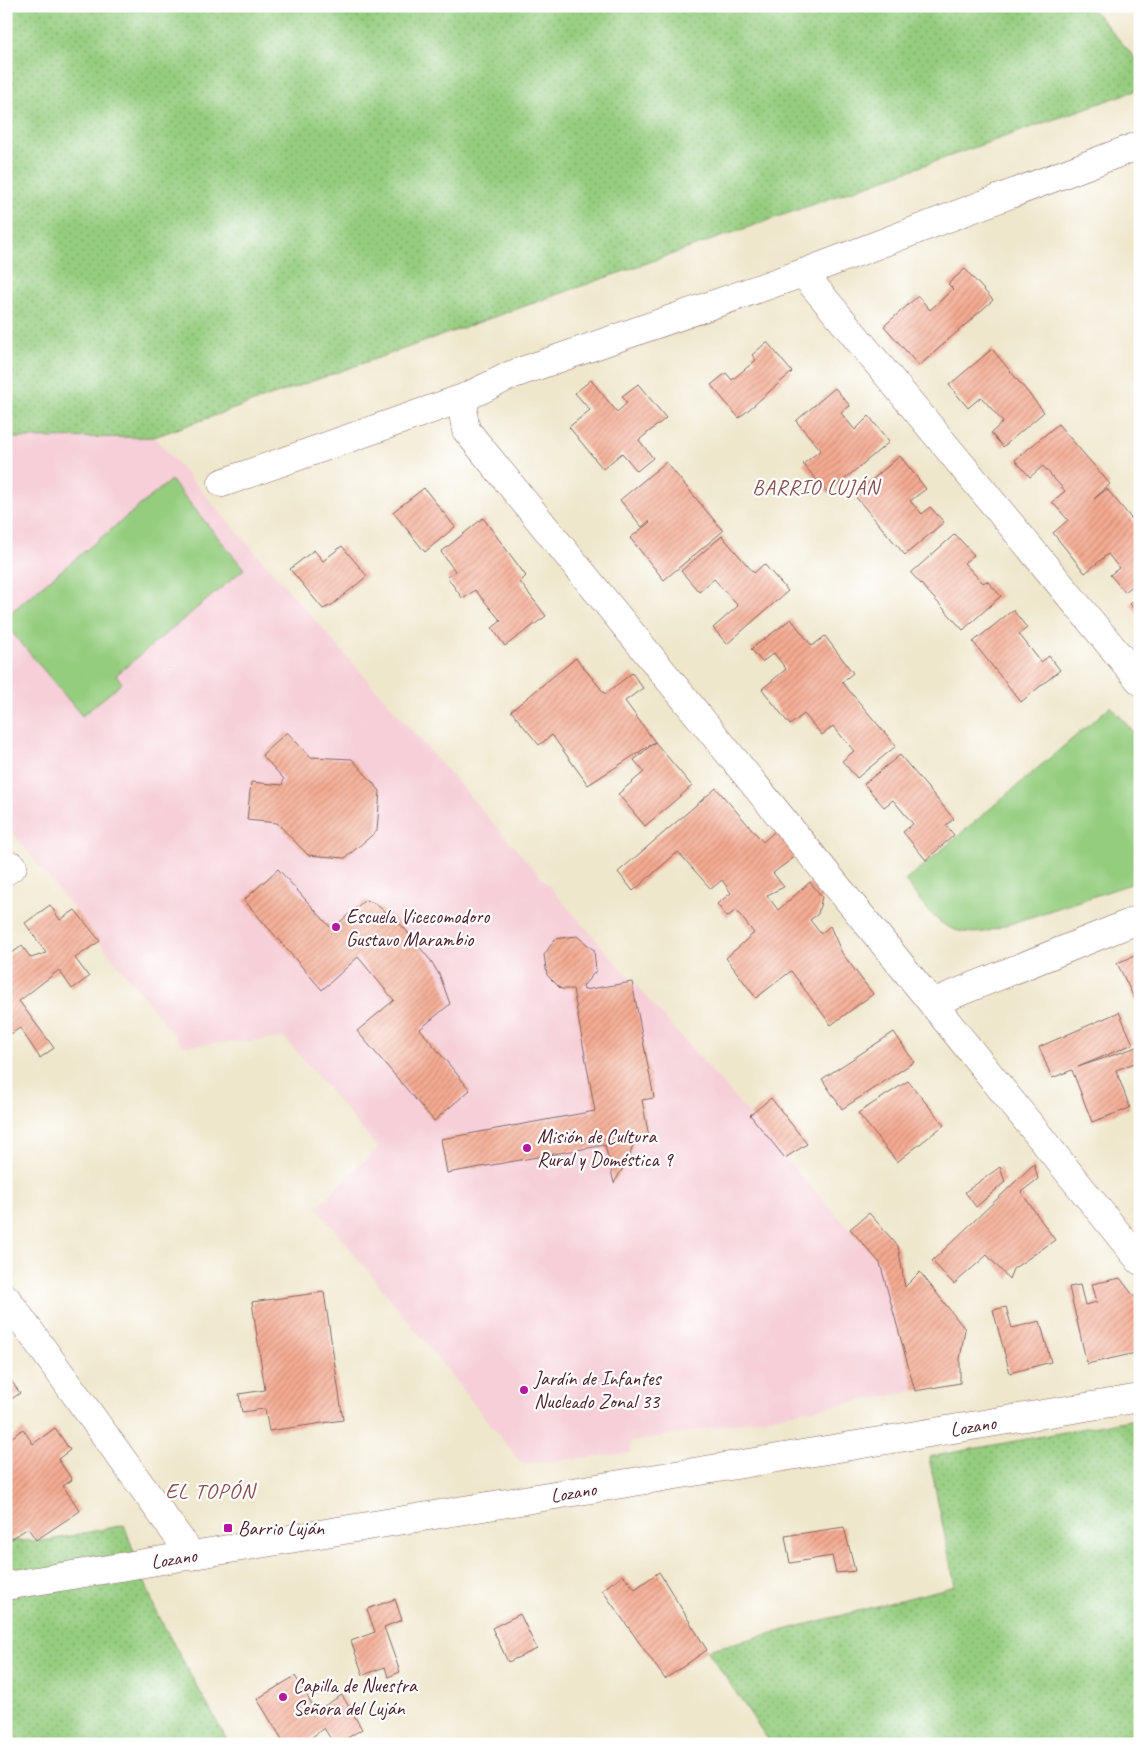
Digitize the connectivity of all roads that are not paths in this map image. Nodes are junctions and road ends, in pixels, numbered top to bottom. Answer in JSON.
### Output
{"nodes":[{"id":1,"x":1140,"y":145,"type":"edge"},
{"id":2,"x":804,"y":273,"type":"junction"},
{"id":3,"x":466,"y":397,"type":"junction"},
{"id":4,"x":222,"y":483,"type":"dead end"},
{"id":5,"x":1140,"y":681,"type":"edge"},
{"id":6,"x":1140,"y":919,"type":"edge"},
{"id":7,"x":932,"y":1003,"type":"junction"},
{"id":8,"x":1140,"y":1261,"type":"edge"},
{"id":9,"x":6,"y":1298,"type":"edge"},
{"id":10,"x":1140,"y":1398,"type":"edge"},
{"id":11,"x":192,"y":1556,"type":"junction"},
{"id":12,"x":6,"y":1586,"type":"edge"}],
"edges":[{"from":1,"to":2,"type":"street"},
{"from":2,"to":3,"type":"street"},
{"from":2,"to":5,"type":"street"},
{"from":3,"to":4,"type":"street"},
{"from":3,"to":7,"type":"street"},
{"from":6,"to":7,"type":"street"},
{"from":7,"to":8,"type":"street"},
{"from":9,"to":11,"type":"street"},
{"from":10,"to":11,"type":"street","name":"Lozano"},
{"from":11,"to":12,"type":"street","name":"Lozano"}]}
